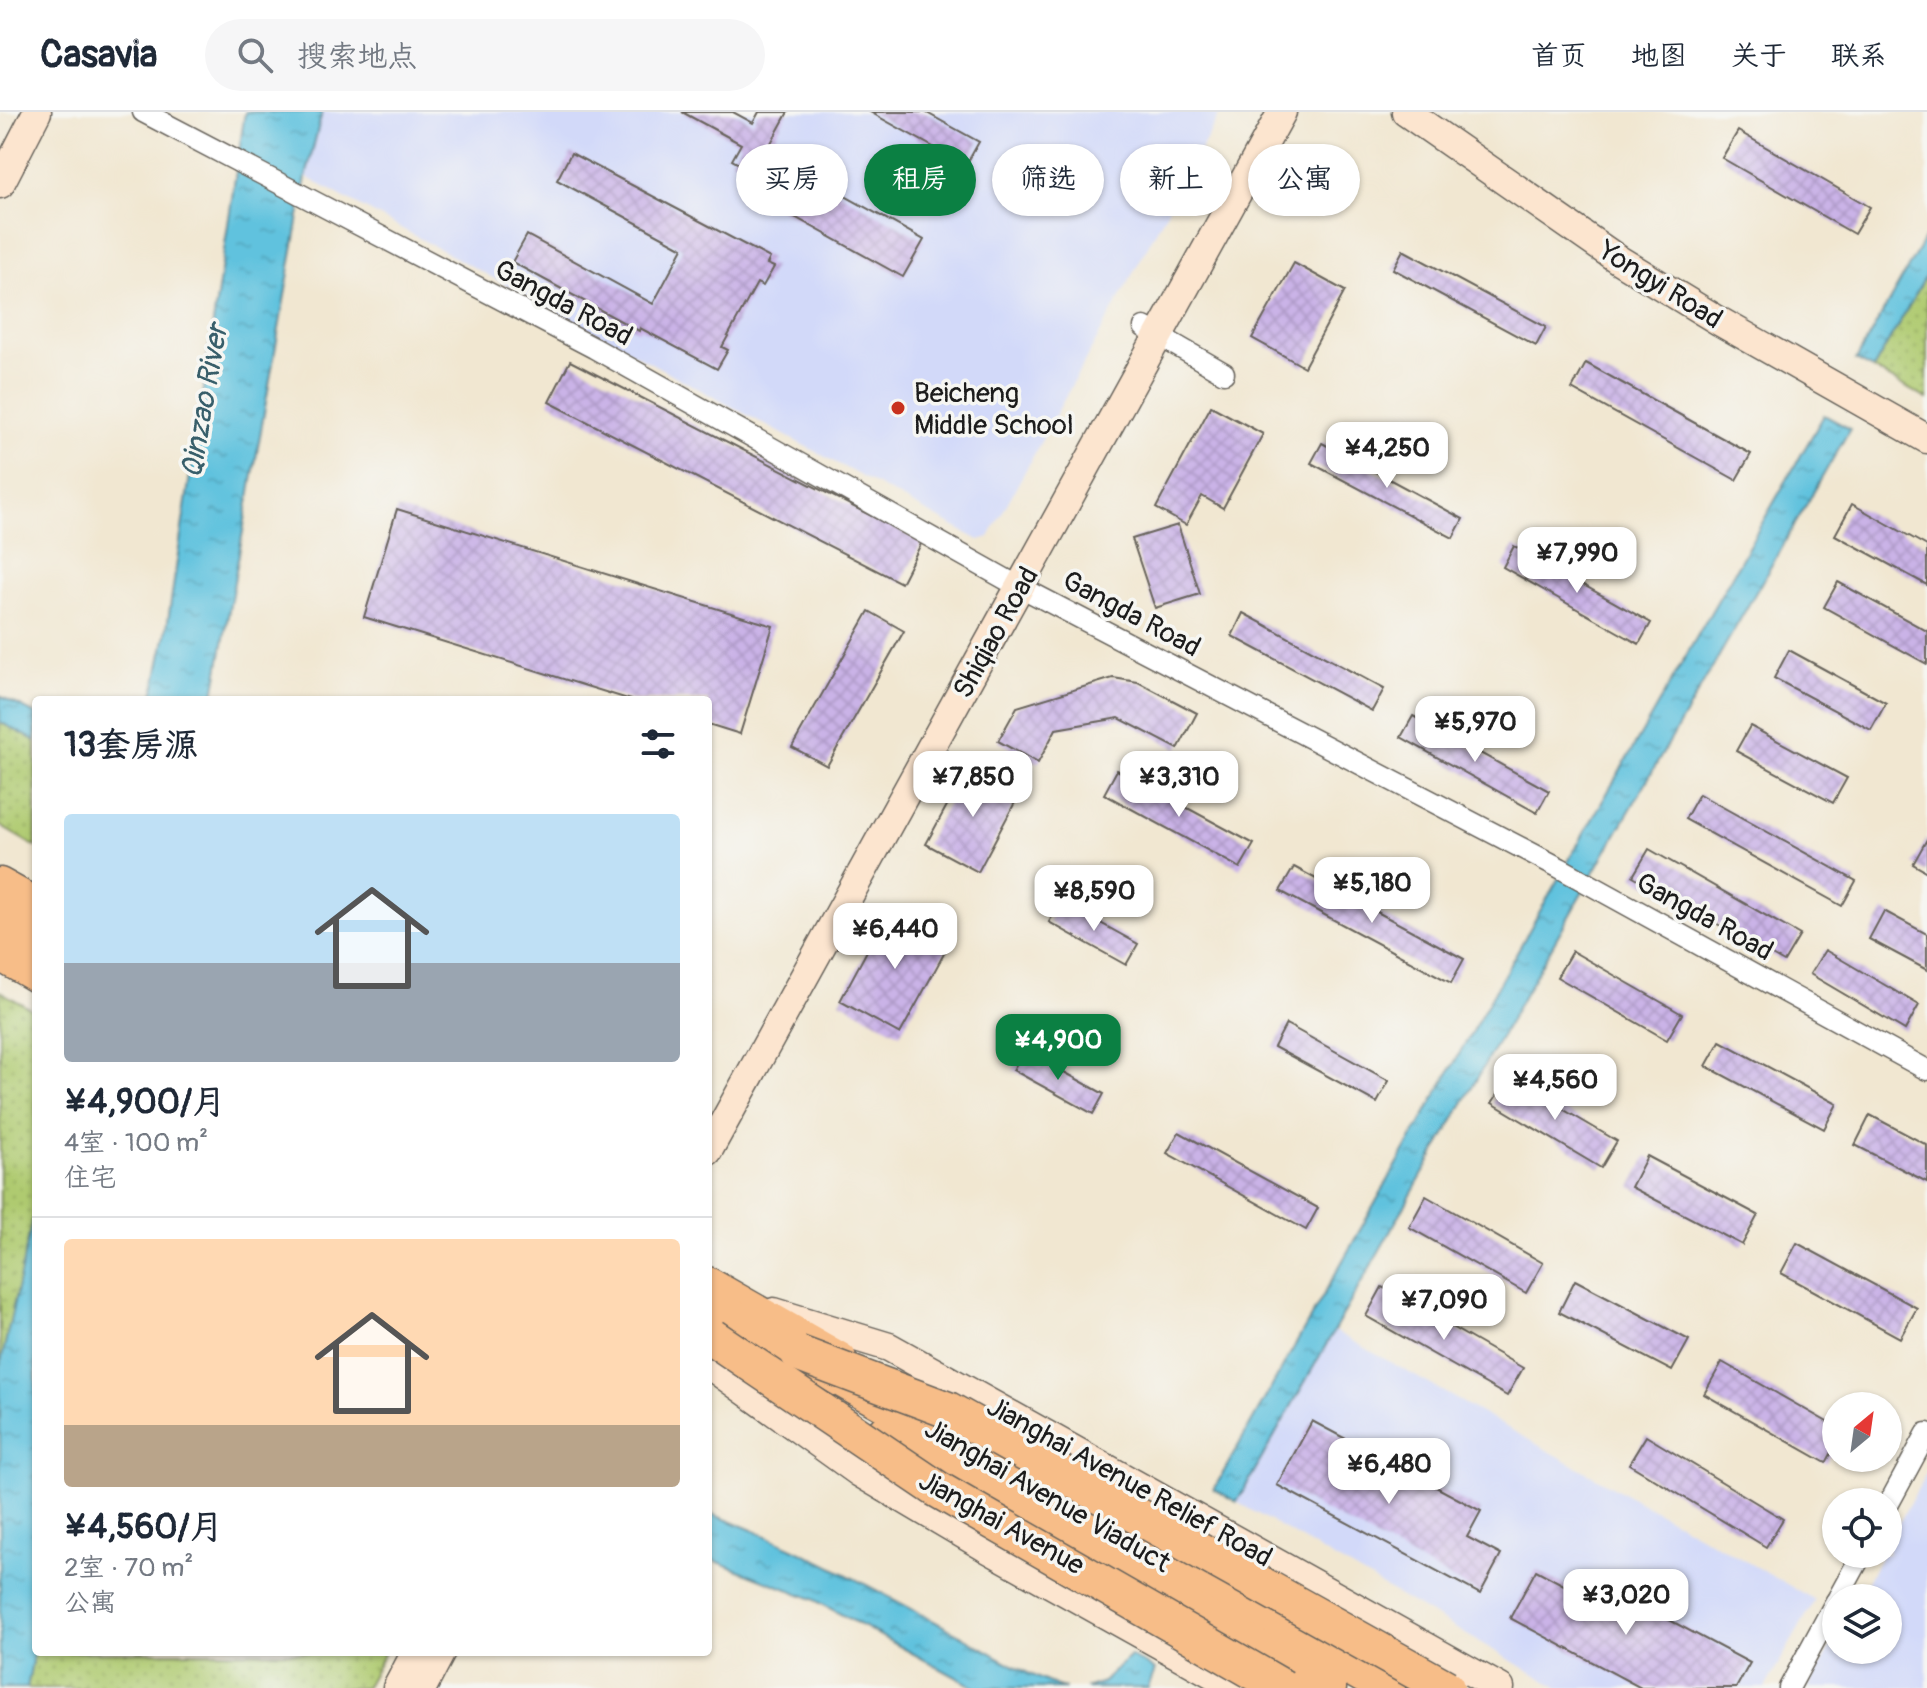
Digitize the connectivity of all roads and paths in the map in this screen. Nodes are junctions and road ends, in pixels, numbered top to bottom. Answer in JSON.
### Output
{"nodes":[{"id":1,"x":37,"y":112,"type":"edge"},
{"id":2,"x":143,"y":112,"type":"edge"},
{"id":3,"x":1264,"y":112,"type":"edge"},
{"id":4,"x":1282,"y":112,"type":"edge"},
{"id":5,"x":1406,"y":112,"type":"edge"},
{"id":6,"x":0,"y":184,"type":"edge"},
{"id":7,"x":1151,"y":331,"type":"junction"},
{"id":8,"x":1224,"y":373,"type":"dead end"},
{"id":9,"x":1927,"y":439,"type":"edge"},
{"id":10,"x":1013,"y":583,"type":"junction"},
{"id":11,"x":0,"y":883,"type":"edge"},
{"id":12,"x":32,"y":901,"type":"edge"},
{"id":13,"x":0,"y":903,"type":"edge"},
{"id":14,"x":32,"y":921,"type":"edge"},
{"id":15,"x":0,"y":936,"type":"edge"},
{"id":16,"x":32,"y":954,"type":"edge"},
{"id":17,"x":0,"y":956,"type":"edge"},
{"id":18,"x":32,"y":975,"type":"edge"},
{"id":19,"x":1927,"y":1070,"type":"edge"},
{"id":20,"x":712,"y":1112,"type":"edge"},
{"id":21,"x":712,"y":1144,"type":"edge"},
{"id":22,"x":712,"y":1284,"type":"edge"},
{"id":23,"x":748,"y":1305,"type":"junction"},
{"id":24,"x":712,"y":1340,"type":"edge"},
{"id":25,"x":712,"y":1341,"type":"edge"},
{"id":26,"x":712,"y":1341,"type":"edge"},
{"id":27,"x":712,"y":1341,"type":"edge"},
{"id":28,"x":712,"y":1342,"type":"edge"},
{"id":29,"x":799,"y":1354,"type":"junction"},
{"id":30,"x":1927,"y":1433,"type":"edge"},
{"id":31,"x":1897,"y":1488,"type":"edge"},
{"id":32,"x":1822,"y":1628,"type":"edge"},
{"id":33,"x":414,"y":1656,"type":"edge"},
{"id":34,"x":439,"y":1656,"type":"edge"},
{"id":35,"x":1234,"y":1687,"type":"edge"},
{"id":36,"x":397,"y":1688,"type":"edge"},
{"id":37,"x":422,"y":1688,"type":"edge"},
{"id":38,"x":1283,"y":1688,"type":"edge"},
{"id":39,"x":1295,"y":1688,"type":"edge"},
{"id":40,"x":1328,"y":1688,"type":"edge"},
{"id":41,"x":1387,"y":1688,"type":"edge"},
{"id":42,"x":1420,"y":1688,"type":"edge"},
{"id":43,"x":1446,"y":1688,"type":"edge"},
{"id":44,"x":1500,"y":1688,"type":"edge"},
{"id":45,"x":1789,"y":1688,"type":"edge"}],
"edges":[{"from":1,"to":6,"type":"street"},
{"from":2,"to":10,"type":"street","name":"Gangda Road"},
{"from":3,"to":7,"type":"street","name":"Shiqiao Road"},
{"from":4,"to":7,"type":"street","name":"Shiqiao Road"},
{"from":5,"to":9,"type":"street","name":"Yongyi Road"},
{"from":7,"to":8,"type":"street"},
{"from":7,"to":10,"type":"street","name":"Shiqiao Road"},
{"from":10,"to":19,"type":"street","name":"Gangda Road"},
{"from":10,"to":20,"type":"street","name":"Shiqiao Road"},
{"from":10,"to":21,"type":"street","name":"Shiqiao Road"},
{"from":11,"to":12,"type":"main road"},
{"from":13,"to":14,"type":"highway"},
{"from":15,"to":16,"type":"highway"},
{"from":17,"to":18,"type":"main road"},
{"from":22,"to":23,"type":"main road"},
{"from":23,"to":42,"type":"main road"},
{"from":23,"to":44,"type":"street","name":"Jianghai Avenue Relief Road"},
{"from":24,"to":29,"type":"highway","name":"Jianghai Avenue Viaduct"},
{"from":25,"to":38,"type":"highway","bridge":true},
{"from":26,"to":39,"type":"main road","name":"Jianghai Avenue"},
{"from":27,"to":40,"type":"highway","name":"Jianghai Avenue Viaduct","bridge":true},
{"from":28,"to":35,"type":"street"},
{"from":29,"to":41,"type":"highway","name":"Jianghai Avenue Viaduct","bridge":true},
{"from":29,"to":43,"type":"highway","bridge":true},
{"from":30,"to":31,"type":"street"},
{"from":32,"to":45,"type":"street"},
{"from":33,"to":36,"type":"street"},
{"from":34,"to":37,"type":"street"}]}
